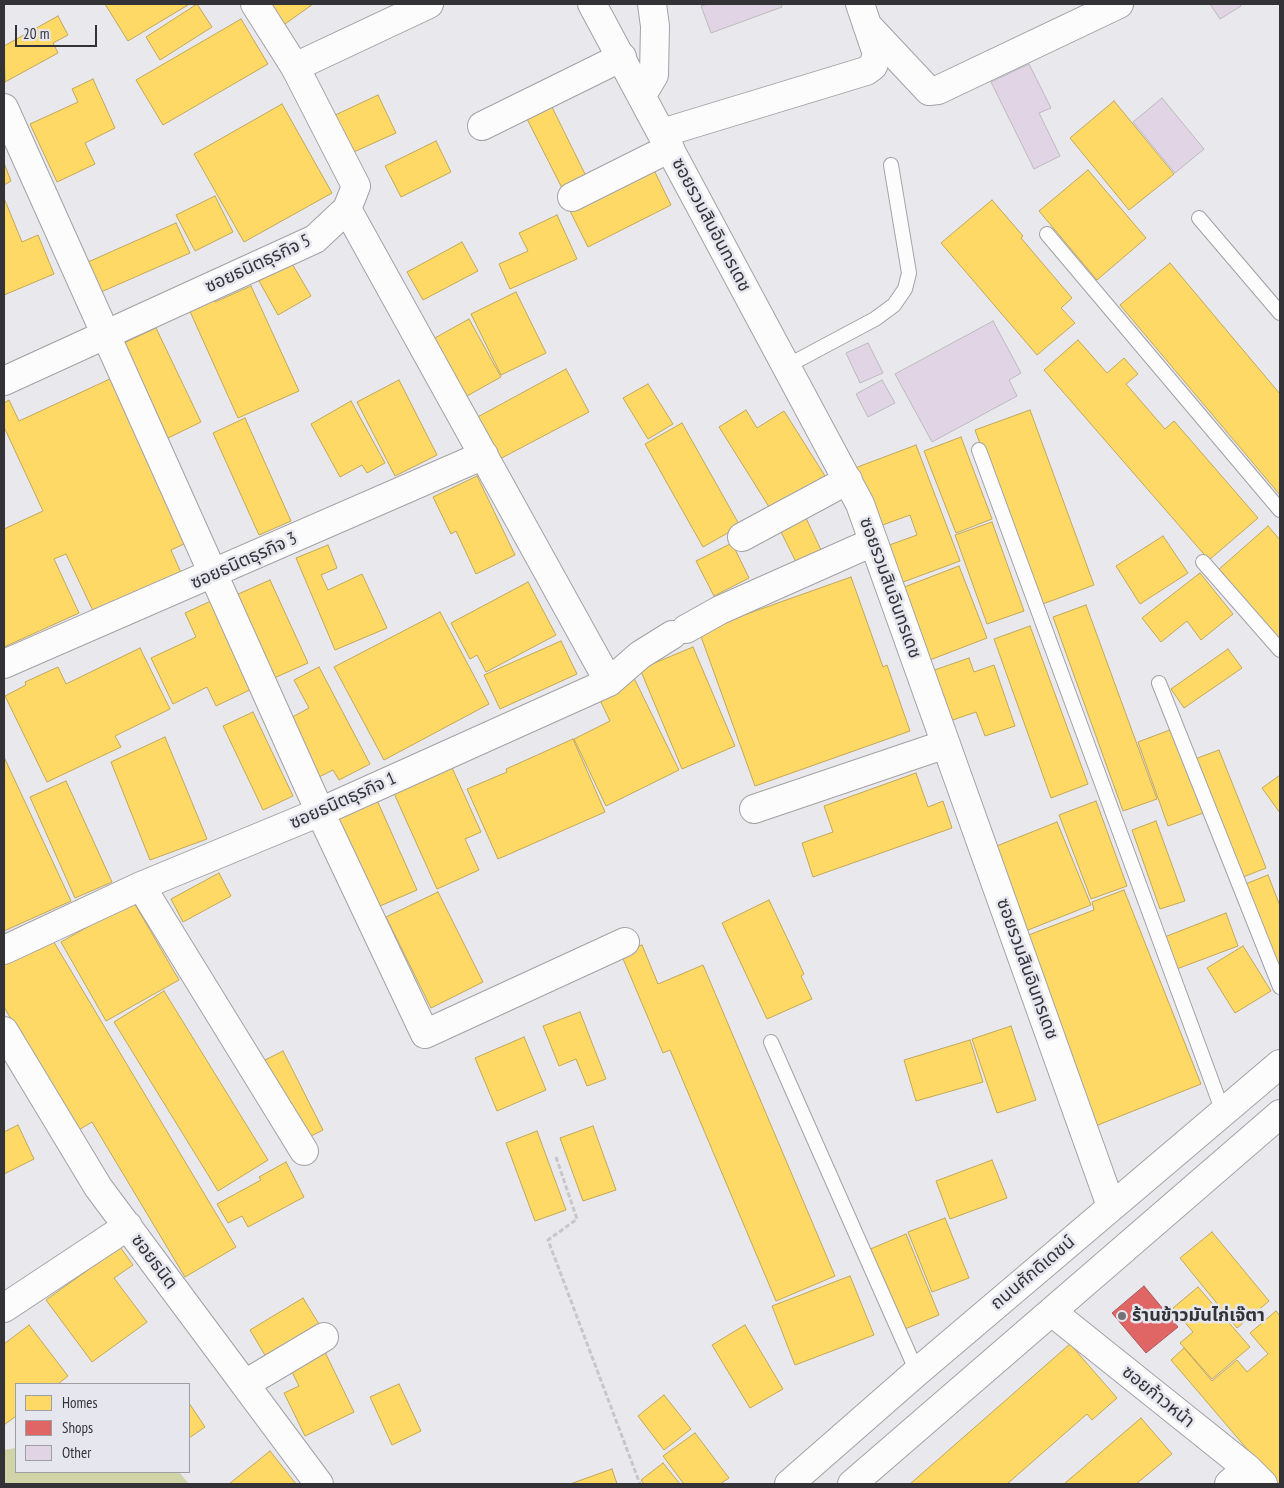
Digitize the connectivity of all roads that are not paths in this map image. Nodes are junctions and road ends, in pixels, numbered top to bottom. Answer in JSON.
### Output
{"nodes":[{"id":1,"x":255,"y":4,"type":"edge"},
{"id":2,"x":428,"y":4,"type":"edge"},
{"id":3,"x":592,"y":4,"type":"edge"},
{"id":4,"x":652,"y":4,"type":"edge"},
{"id":5,"x":1119,"y":4,"type":"edge"},
{"id":6,"x":388,"y":14,"type":"edge"},
{"id":7,"x":864,"y":14,"type":"edge"},
{"id":8,"x":622,"y":57,"type":"junction"},
{"id":9,"x":295,"y":67,"type":"junction"},
{"id":10,"x":642,"y":96,"type":"junction"},
{"id":11,"x":4,"y":108,"type":"edge"},
{"id":12,"x":482,"y":126,"type":"dead end"},
{"id":13,"x":666,"y":140,"type":"junction"},
{"id":14,"x":891,"y":166,"type":"dead end"},
{"id":15,"x":572,"y":197,"type":"dead end"},
{"id":16,"x":347,"y":209,"type":"junction"},
{"id":17,"x":1199,"y":218,"type":"dead end"},
{"id":18,"x":1047,"y":234,"type":"dead end"},
{"id":19,"x":1280,"y":313,"type":"edge"},
{"id":20,"x":105,"y":334,"type":"junction"},
{"id":21,"x":786,"y":366,"type":"junction"},
{"id":22,"x":4,"y":381,"type":"edge"},
{"id":23,"x":979,"y":450,"type":"dead end"},
{"id":24,"x":484,"y":455,"type":"junction"},
{"id":25,"x":848,"y":480,"type":"junction"},
{"id":26,"x":1280,"y":510,"type":"edge"},
{"id":27,"x":742,"y":537,"type":"dead end"},
{"id":28,"x":874,"y":542,"type":"junction"},
{"id":29,"x":1202,"y":562,"type":"dead end"},
{"id":30,"x":213,"y":575,"type":"junction"},
{"id":31,"x":1280,"y":650,"type":"edge"},
{"id":32,"x":4,"y":664,"type":"edge"},
{"id":33,"x":609,"y":682,"type":"junction"},
{"id":34,"x":1159,"y":683,"type":"dead end"},
{"id":35,"x":946,"y":744,"type":"junction"},
{"id":36,"x":754,"y":809,"type":"dead end"},
{"id":37,"x":320,"y":812,"type":"junction"},
{"id":38,"x":141,"y":886,"type":"junction"},
{"id":39,"x":625,"y":942,"type":"dead end"},
{"id":40,"x":4,"y":950,"type":"edge"},
{"id":41,"x":1280,"y":987,"type":"edge"},
{"id":42,"x":4,"y":1031,"type":"edge"},
{"id":43,"x":771,"y":1042,"type":"dead end"},
{"id":44,"x":1280,"y":1064,"type":"edge"},
{"id":45,"x":1223,"y":1112,"type":"junction"},
{"id":46,"x":1280,"y":1114,"type":"edge"},
{"id":47,"x":304,"y":1151,"type":"dead end"},
{"id":48,"x":1111,"y":1206,"type":"junction"},
{"id":49,"x":128,"y":1226,"type":"junction"},
{"id":50,"x":4,"y":1308,"type":"edge"},
{"id":51,"x":1052,"y":1312,"type":"junction"},
{"id":52,"x":324,"y":1336,"type":"dead end"},
{"id":53,"x":917,"y":1372,"type":"junction"},
{"id":54,"x":245,"y":1384,"type":"junction"},
{"id":55,"x":1247,"y":1479,"type":"edge"},
{"id":56,"x":319,"y":1484,"type":"edge"},
{"id":57,"x":789,"y":1484,"type":"edge"},
{"id":58,"x":852,"y":1484,"type":"edge"}],
"edges":[{"from":1,"to":9,"type":"street","name":"ซอยธนิตธุรกิจ 5"},
{"from":2,"to":6,"type":"street"},
{"from":3,"to":8,"type":"street","name":"ซอยรวมสินอินทรเดช"},
{"from":4,"to":10,"type":"street"},
{"from":5,"to":7,"type":"street"},
{"from":6,"to":9,"type":"street"},
{"from":7,"to":13,"type":"street"},
{"from":8,"to":10,"type":"street","name":"ซอยรวมสินอินทรเดช"},
{"from":8,"to":12,"type":"street"},
{"from":9,"to":16,"type":"street","name":"ซอยธนิตธุรกิจ 5"},
{"from":10,"to":13,"type":"street","name":"ซอยรวมสินอินทรเดช"},
{"from":11,"to":20,"type":"street"},
{"from":13,"to":15,"type":"street"},
{"from":13,"to":21,"type":"street","name":"ซอยรวมสินอินทรเดช"},
{"from":14,"to":21,"type":"lane"},
{"from":16,"to":20,"type":"street","name":"ซอยธนิตธุรกิจ 5"},
{"from":16,"to":24,"type":"street"},
{"from":17,"to":19,"type":"lane"},
{"from":18,"to":26,"type":"lane"},
{"from":20,"to":22,"type":"street","name":"ซอยธนิตธุรกิจ 5"},
{"from":20,"to":30,"type":"street"},
{"from":21,"to":25,"type":"street","name":"ซอยรวมสินอินทรเดช"},
{"from":23,"to":45,"type":"lane"},
{"from":24,"to":30,"type":"street","name":"ซอยธนิตธุรกิจ 3"},
{"from":24,"to":33,"type":"street"},
{"from":25,"to":27,"type":"street"},
{"from":25,"to":28,"type":"street","name":"ซอยรวมสินอินทรเดช"},
{"from":28,"to":33,"type":"street","name":"ซอยธนิตธุรกิจ 1"},
{"from":28,"to":35,"type":"street","name":"ซอยรวมสินอินทรเดช"},
{"from":29,"to":31,"type":"lane"},
{"from":30,"to":32,"type":"street","name":"ซอยธนิตธุรกิจ 3"},
{"from":30,"to":37,"type":"street"},
{"from":33,"to":37,"type":"street","name":"ซอยธนิตธุรกิจ 1"},
{"from":34,"to":41,"type":"lane"},
{"from":35,"to":36,"type":"street"},
{"from":35,"to":48,"type":"street","name":"ซอยรวมสินอินทรเดช"},
{"from":37,"to":38,"type":"street","name":"ซอยธนิตธุรกิจ 1"},
{"from":37,"to":39,"type":"street"},
{"from":38,"to":40,"type":"street","name":"ซอยธนิตธุรกิจ 1"},
{"from":38,"to":47,"type":"street"},
{"from":42,"to":49,"type":"street","name":"ซอยธนิต"},
{"from":43,"to":53,"type":"lane"},
{"from":44,"to":45,"type":"street","name":"ถนนศักดิเดชน์"},
{"from":45,"to":48,"type":"street","name":"ถนนศักดิเดชน์"},
{"from":46,"to":51,"type":"street"},
{"from":48,"to":53,"type":"street","name":"ถนนศักดิเดชน์"},
{"from":49,"to":50,"type":"street"},
{"from":49,"to":54,"type":"street","name":"ซอยธนิต"},
{"from":51,"to":55,"type":"street","name":"ซอยก้าวหน้า"},
{"from":51,"to":58,"type":"street"},
{"from":52,"to":54,"type":"street"},
{"from":53,"to":57,"type":"street","name":"ถนนศักดิเดชน์"},
{"from":54,"to":56,"type":"street","name":"ซอยธนิต"}]}
